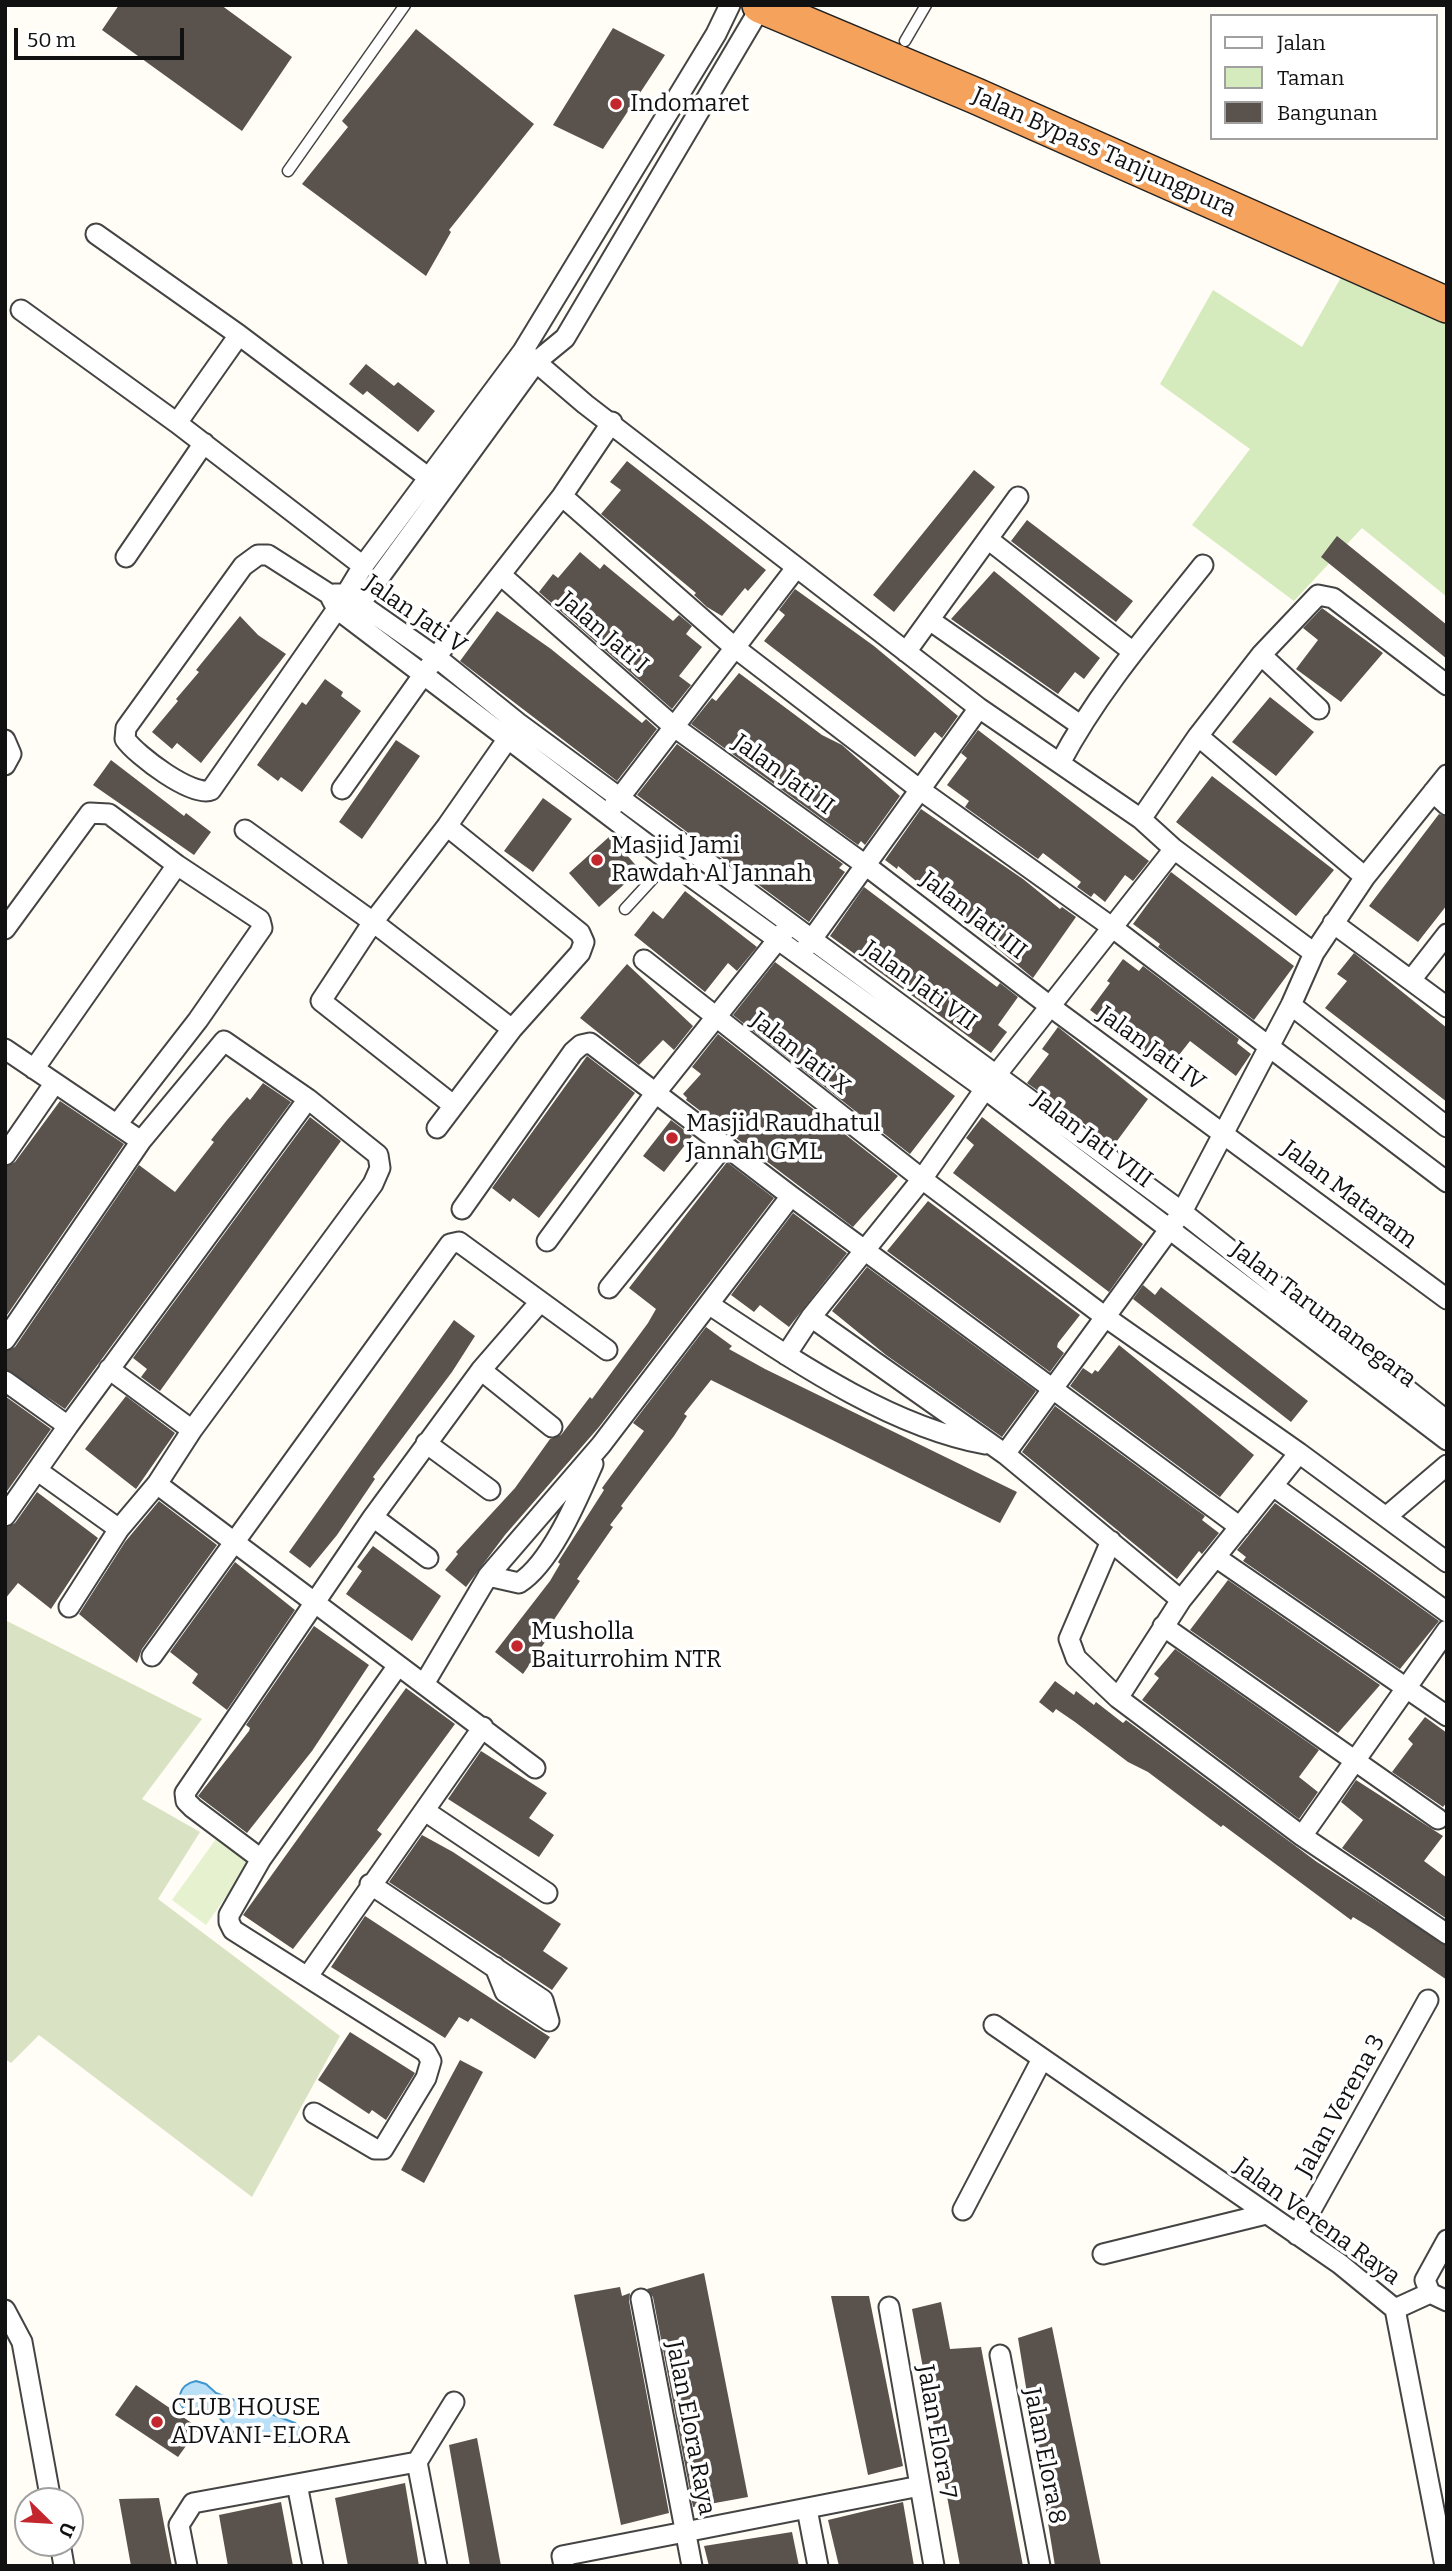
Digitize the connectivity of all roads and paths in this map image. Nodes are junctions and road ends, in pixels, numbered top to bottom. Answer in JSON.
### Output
{"nodes":[{"id":1,"x":405,"y":5,"type":"edge"},
{"id":2,"x":730,"y":5,"type":"edge"},
{"id":3,"x":818,"y":5,"type":"edge"},
{"id":4,"x":926,"y":5,"type":"edge"},
{"id":5,"x":761,"y":6,"type":"edge"},
{"id":6,"x":905,"y":41,"type":"junction"},
{"id":7,"x":288,"y":172,"type":"dead end"},
{"id":8,"x":96,"y":233,"type":"dead end"},
{"id":9,"x":1447,"y":282,"type":"edge"},
{"id":10,"x":1447,"y":305,"type":"edge"},
{"id":11,"x":21,"y":310,"type":"dead end"},
{"id":12,"x":239,"y":335,"type":"junction"},
{"id":13,"x":530,"y":356,"type":"junction"},
{"id":14,"x":612,"y":422,"type":"junction"},
{"id":15,"x":177,"y":423,"type":"junction"},
{"id":16,"x":204,"y":443,"type":"junction"},
{"id":17,"x":436,"y":483,"type":"junction"},
{"id":18,"x":562,"y":495,"type":"junction"},
{"id":19,"x":1018,"y":497,"type":"dead end"},
{"id":20,"x":989,"y":540,"type":"junction"},
{"id":21,"x":126,"y":557,"type":"dead end"},
{"id":22,"x":1203,"y":565,"type":"dead end"},
{"id":23,"x":363,"y":566,"type":"junction"},
{"id":24,"x":796,"y":568,"type":"junction"},
{"id":25,"x":502,"y":576,"type":"junction"},
{"id":26,"x":343,"y":600,"type":"junction"},
{"id":27,"x":931,"y":621,"type":"junction"},
{"id":28,"x":734,"y":647,"type":"junction"},
{"id":29,"x":906,"y":652,"type":"junction"},
{"id":30,"x":1133,"y":652,"type":"junction"},
{"id":31,"x":1261,"y":655,"type":"junction"},
{"id":32,"x":436,"y":657,"type":"junction"},
{"id":33,"x":426,"y":674,"type":"junction"},
{"id":34,"x":1447,"y":685,"type":"edge"},
{"id":35,"x":979,"y":708,"type":"junction"},
{"id":36,"x":1319,"y":709,"type":"dead end"},
{"id":37,"x":1080,"y":725,"type":"junction"},
{"id":38,"x":673,"y":726,"type":"junction"},
{"id":39,"x":513,"y":730,"type":"junction"},
{"id":40,"x":1199,"y":736,"type":"junction"},
{"id":41,"x":5,"y":740,"type":"edge"},
{"id":42,"x":1060,"y":763,"type":"junction"},
{"id":43,"x":5,"y":765,"type":"edge"},
{"id":44,"x":1447,"y":775,"type":"edge"},
{"id":45,"x":342,"y":789,"type":"dead end"},
{"id":46,"x":919,"y":789,"type":"junction"},
{"id":47,"x":620,"y":796,"type":"junction"},
{"id":48,"x":1440,"y":798,"type":"edge"},
{"id":49,"x":607,"y":814,"type":"junction"},
{"id":50,"x":1141,"y":819,"type":"junction"},
{"id":51,"x":447,"y":826,"type":"junction"},
{"id":52,"x":245,"y":830,"type":"dead end"},
{"id":53,"x":1174,"y":849,"type":"junction"},
{"id":54,"x":669,"y":861,"type":"junction"},
{"id":55,"x":864,"y":864,"type":"junction"},
{"id":56,"x":177,"y":865,"type":"junction"},
{"id":57,"x":1365,"y":877,"type":"junction"},
{"id":58,"x":625,"y":909,"type":"dead end"},
{"id":59,"x":373,"y":922,"type":"junction"},
{"id":60,"x":1333,"y":922,"type":"junction"},
{"id":61,"x":1114,"y":928,"type":"junction"},
{"id":62,"x":5,"y":929,"type":"edge"},
{"id":63,"x":785,"y":930,"type":"junction"},
{"id":64,"x":1447,"y":934,"type":"edge"},
{"id":65,"x":813,"y":937,"type":"junction"},
{"id":66,"x":1314,"y":953,"type":"junction"},
{"id":67,"x":800,"y":955,"type":"junction"},
{"id":68,"x":644,"y":960,"type":"dead end"},
{"id":69,"x":1411,"y":980,"type":"junction"},
{"id":70,"x":1291,"y":1005,"type":"junction"},
{"id":71,"x":1051,"y":1007,"type":"junction"},
{"id":72,"x":1447,"y":1007,"type":"edge"},
{"id":73,"x":715,"y":1019,"type":"junction"},
{"id":74,"x":198,"y":1020,"type":"junction"},
{"id":75,"x":512,"y":1029,"type":"junction"},
{"id":76,"x":224,"y":1041,"type":"junction"},
{"id":77,"x":1269,"y":1045,"type":"junction"},
{"id":78,"x":5,"y":1049,"type":"edge"},
{"id":79,"x":34,"y":1069,"type":"junction"},
{"id":80,"x":991,"y":1081,"type":"junction"},
{"id":81,"x":54,"y":1084,"type":"junction"},
{"id":82,"x":657,"y":1091,"type":"junction"},
{"id":83,"x":308,"y":1098,"type":"junction"},
{"id":84,"x":453,"y":1105,"type":"junction"},
{"id":85,"x":118,"y":1123,"type":"junction"},
{"id":86,"x":1447,"y":1127,"type":"edge"},
{"id":87,"x":436,"y":1128,"type":"dead end"},
{"id":88,"x":1222,"y":1131,"type":"junction"},
{"id":89,"x":141,"y":1141,"type":"junction"},
{"id":90,"x":724,"y":1146,"type":"junction"},
{"id":91,"x":5,"y":1156,"type":"edge"},
{"id":92,"x":922,"y":1179,"type":"junction"},
{"id":93,"x":1447,"y":1182,"type":"edge"},
{"id":94,"x":791,"y":1196,"type":"junction"},
{"id":95,"x":462,"y":1209,"type":"dead end"},
{"id":96,"x":1182,"y":1212,"type":"junction"},
{"id":97,"x":1169,"y":1229,"type":"junction"},
{"id":98,"x":547,"y":1241,"type":"dead end"},
{"id":99,"x":865,"y":1249,"type":"junction"},
{"id":100,"x":609,"y":1288,"type":"dead end"},
{"id":101,"x":1447,"y":1299,"type":"edge"},
{"id":102,"x":540,"y":1302,"type":"junction"},
{"id":103,"x":710,"y":1305,"type":"junction"},
{"id":104,"x":1104,"y":1316,"type":"junction"},
{"id":105,"x":811,"y":1317,"type":"junction"},
{"id":106,"x":5,"y":1340,"type":"edge"},
{"id":107,"x":607,"y":1350,"type":"dead end"},
{"id":108,"x":786,"y":1354,"type":"junction"},
{"id":109,"x":109,"y":1369,"type":"junction"},
{"id":110,"x":481,"y":1370,"type":"junction"},
{"id":111,"x":5,"y":1381,"type":"edge"},
{"id":112,"x":1052,"y":1390,"type":"junction"},
{"id":113,"x":1447,"y":1421,"type":"edge"},
{"id":114,"x":68,"y":1426,"type":"junction"},
{"id":115,"x":552,"y":1427,"type":"dead end"},
{"id":116,"x":192,"y":1430,"type":"junction"},
{"id":117,"x":1447,"y":1440,"type":"edge"},
{"id":118,"x":426,"y":1443,"type":"junction"},
{"id":119,"x":601,"y":1445,"type":"junction"},
{"id":120,"x":999,"y":1450,"type":"junction"},
{"id":121,"x":1299,"y":1453,"type":"junction"},
{"id":122,"x":1447,"y":1465,"type":"edge"},
{"id":123,"x":38,"y":1471,"type":"junction"},
{"id":124,"x":157,"y":1484,"type":"junction"},
{"id":125,"x":1273,"y":1486,"type":"junction"},
{"id":126,"x":490,"y":1490,"type":"dead end"},
{"id":127,"x":5,"y":1516,"type":"edge"},
{"id":128,"x":373,"y":1517,"type":"junction"},
{"id":129,"x":1386,"y":1517,"type":"junction"},
{"id":130,"x":1240,"y":1527,"type":"junction"},
{"id":131,"x":120,"y":1529,"type":"junction"},
{"id":132,"x":1111,"y":1541,"type":"junction"},
{"id":133,"x":232,"y":1543,"type":"junction"},
{"id":134,"x":428,"y":1558,"type":"dead end"},
{"id":135,"x":1217,"y":1558,"type":"junction"},
{"id":136,"x":1447,"y":1562,"type":"edge"},
{"id":137,"x":488,"y":1576,"type":"junction"},
{"id":138,"x":1181,"y":1600,"type":"junction"},
{"id":139,"x":313,"y":1604,"type":"junction"},
{"id":140,"x":69,"y":1607,"type":"dead end"},
{"id":141,"x":1447,"y":1612,"type":"edge"},
{"id":142,"x":1163,"y":1626,"type":"junction"},
{"id":143,"x":1447,"y":1630,"type":"edge"},
{"id":144,"x":152,"y":1656,"type":"dead end"},
{"id":145,"x":397,"y":1667,"type":"junction"},
{"id":146,"x":424,"y":1684,"type":"junction"},
{"id":147,"x":1404,"y":1687,"type":"junction"},
{"id":148,"x":1118,"y":1698,"type":"junction"},
{"id":149,"x":1447,"y":1716,"type":"edge"},
{"id":150,"x":482,"y":1727,"type":"junction"},
{"id":151,"x":1353,"y":1762,"type":"junction"},
{"id":152,"x":535,"y":1768,"type":"dead end"},
{"id":153,"x":425,"y":1811,"type":"junction"},
{"id":154,"x":1438,"y":1819,"type":"dead end"},
{"id":155,"x":1302,"y":1836,"type":"junction"},
{"id":156,"x":261,"y":1859,"type":"junction"},
{"id":157,"x":370,"y":1884,"type":"junction"},
{"id":158,"x":547,"y":1893,"type":"dead end"},
{"id":159,"x":1447,"y":1934,"type":"edge"},
{"id":160,"x":495,"y":1967,"type":"dead end"},
{"id":161,"x":308,"y":1976,"type":"junction"},
{"id":162,"x":1428,"y":2000,"type":"dead end"},
{"id":163,"x":994,"y":2025,"type":"dead end"},
{"id":164,"x":1042,"y":2059,"type":"junction"},
{"id":165,"x":314,"y":2113,"type":"dead end"},
{"id":166,"x":963,"y":2210,"type":"dead end"},
{"id":167,"x":1266,"y":2214,"type":"junction"},
{"id":168,"x":1297,"y":2235,"type":"junction"},
{"id":169,"x":1447,"y":2240,"type":"edge"},
{"id":170,"x":1103,"y":2254,"type":"dead end"},
{"id":171,"x":1434,"y":2291,"type":"edge"},
{"id":172,"x":641,"y":2299,"type":"dead end"},
{"id":173,"x":889,"y":2307,"type":"dead end"},
{"id":174,"x":1395,"y":2309,"type":"junction"},
{"id":175,"x":6,"y":2311,"type":"edge"},
{"id":176,"x":1000,"y":2355,"type":"dead end"},
{"id":177,"x":454,"y":2402,"type":"dead end"},
{"id":178,"x":417,"y":2462,"type":"junction"},
{"id":179,"x":297,"y":2484,"type":"junction"},
{"id":180,"x":920,"y":2486,"type":"junction"},
{"id":181,"x":48,"y":2487,"type":"edge"},
{"id":182,"x":807,"y":2509,"type":"junction"},
{"id":183,"x":686,"y":2533,"type":"junction"},
{"id":184,"x":563,"y":2561,"type":"edge"},
{"id":185,"x":187,"y":2566,"type":"edge"},
{"id":186,"x":313,"y":2566,"type":"edge"},
{"id":187,"x":437,"y":2566,"type":"edge"},
{"id":188,"x":692,"y":2566,"type":"edge"},
{"id":189,"x":818,"y":2566,"type":"edge"},
{"id":190,"x":934,"y":2566,"type":"edge"},
{"id":191,"x":1040,"y":2566,"type":"edge"},
{"id":192,"x":1445,"y":2566,"type":"edge"}],
"edges":[{"from":1,"to":7,"type":"lane"},
{"from":2,"to":13,"type":"street"},
{"from":3,"to":6,"type":"highway","name":"Jalan Bypass Tanjungpura"},
{"from":4,"to":6,"type":"lane"},
{"from":5,"to":10,"type":"highway","name":"Jalan Bypass Tanjungpura"},
{"from":5,"to":13,"type":"street"},
{"from":6,"to":9,"type":"highway","name":"Jalan Bypass Tanjungpura"},
{"from":8,"to":12,"type":"street"},
{"from":11,"to":15,"type":"street"},
{"from":12,"to":15,"type":"street"},
{"from":12,"to":17,"type":"street"},
{"from":13,"to":14,"type":"street"},
{"from":13,"to":17,"type":"street"},
{"from":14,"to":18,"type":"street"},
{"from":14,"to":24,"type":"street"},
{"from":15,"to":16,"type":"street"},
{"from":16,"to":21,"type":"street"},
{"from":16,"to":23,"type":"street"},
{"from":17,"to":23,"type":"street"},
{"from":17,"to":26,"type":"street"},
{"from":18,"to":25,"type":"street"},
{"from":18,"to":28,"type":"street"},
{"from":19,"to":20,"type":"street"},
{"from":20,"to":27,"type":"street"},
{"from":20,"to":30,"type":"street"},
{"from":22,"to":30,"type":"street"},
{"from":23,"to":26,"type":"street"},
{"from":24,"to":28,"type":"street"},
{"from":24,"to":29,"type":"street"},
{"from":25,"to":32,"type":"street"},
{"from":25,"to":38,"type":"street","name":"Jalan Jati I"},
{"from":26,"to":26,"type":"street"},
{"from":26,"to":32,"type":"street","name":"Jalan Jati V"},
{"from":26,"to":33,"type":"street","name":"Jalan Jati V"},
{"from":27,"to":29,"type":"street"},
{"from":27,"to":37,"type":"street"},
{"from":28,"to":38,"type":"street"},
{"from":28,"to":46,"type":"street"},
{"from":29,"to":35,"type":"street"},
{"from":30,"to":37,"type":"street"},
{"from":31,"to":34,"type":"street"},
{"from":31,"to":36,"type":"street"},
{"from":31,"to":40,"type":"street"},
{"from":32,"to":33,"type":"street"},
{"from":32,"to":39,"type":"street","name":"Jalan Jati V"},
{"from":33,"to":39,"type":"street","name":"Jalan Jati V"},
{"from":33,"to":45,"type":"street"},
{"from":35,"to":42,"type":"street"},
{"from":35,"to":46,"type":"street"},
{"from":37,"to":42,"type":"street"},
{"from":38,"to":47,"type":"street"},
{"from":38,"to":55,"type":"street","name":"Jalan Jati II"},
{"from":39,"to":47,"type":"street","name":"Jalan Jati V"},
{"from":39,"to":49,"type":"street","name":"Jalan Jati V"},
{"from":39,"to":51,"type":"street"},
{"from":40,"to":50,"type":"street"},
{"from":40,"to":57,"type":"street"},
{"from":41,"to":43,"type":"street"},
{"from":42,"to":50,"type":"street"},
{"from":44,"to":48,"type":"street"},
{"from":46,"to":55,"type":"street"},
{"from":46,"to":61,"type":"street"},
{"from":47,"to":49,"type":"street"},
{"from":47,"to":63,"type":"street","name":"Jalan Jati V"},
{"from":48,"to":57,"type":"street"},
{"from":49,"to":54,"type":"street","name":"Jalan Jati V"},
{"from":50,"to":53,"type":"street"},
{"from":51,"to":59,"type":"street"},
{"from":51,"to":75,"type":"street"},
{"from":52,"to":59,"type":"street"},
{"from":53,"to":61,"type":"street"},
{"from":53,"to":66,"type":"street"},
{"from":54,"to":58,"type":"lane"},
{"from":54,"to":63,"type":"street","name":"Jalan Jati V"},
{"from":55,"to":65,"type":"street"},
{"from":55,"to":71,"type":"street","name":"Jalan Jati III"},
{"from":56,"to":62,"type":"street"},
{"from":56,"to":74,"type":"street"},
{"from":56,"to":79,"type":"street"},
{"from":57,"to":60,"type":"street"},
{"from":59,"to":75,"type":"street"},
{"from":59,"to":84,"type":"street"},
{"from":60,"to":66,"type":"street"},
{"from":60,"to":69,"type":"street"},
{"from":61,"to":71,"type":"street"},
{"from":61,"to":77,"type":"street"},
{"from":63,"to":65,"type":"street","name":"Jalan Jati VII"},
{"from":63,"to":67,"type":"street","name":"Jalan Jati VII"},
{"from":63,"to":73,"type":"street"},
{"from":64,"to":69,"type":"street"},
{"from":65,"to":67,"type":"street"},
{"from":65,"to":80,"type":"street","name":"Jalan Jati VII"},
{"from":66,"to":70,"type":"street"},
{"from":67,"to":80,"type":"street","name":"Jalan Jati VII"},
{"from":68,"to":73,"type":"street","name":"Jalan Jati X"},
{"from":69,"to":72,"type":"street"},
{"from":70,"to":77,"type":"street"},
{"from":70,"to":86,"type":"street"},
{"from":71,"to":80,"type":"street"},
{"from":71,"to":88,"type":"street","name":"Jalan Jati IV"},
{"from":73,"to":82,"type":"street"},
{"from":73,"to":92,"type":"street","name":"Jalan Jati X"},
{"from":74,"to":76,"type":"street"},
{"from":74,"to":85,"type":"street"},
{"from":75,"to":84,"type":"street"},
{"from":76,"to":83,"type":"street"},
{"from":76,"to":89,"type":"street"},
{"from":77,"to":88,"type":"street"},
{"from":77,"to":93,"type":"street"},
{"from":78,"to":79,"type":"street"},
{"from":79,"to":81,"type":"street"},
{"from":80,"to":92,"type":"street"},
{"from":80,"to":96,"type":"street","name":"Jalan Jati VIII"},
{"from":80,"to":97,"type":"street","name":"Jalan Jati VIII"},
{"from":81,"to":85,"type":"street"},
{"from":81,"to":91,"type":"street"},
{"from":82,"to":90,"type":"street"},
{"from":82,"to":95,"type":"street"},
{"from":82,"to":98,"type":"street"},
{"from":83,"to":109,"type":"street"},
{"from":83,"to":116,"type":"street"},
{"from":84,"to":87,"type":"street"},
{"from":85,"to":89,"type":"street"},
{"from":88,"to":96,"type":"street"},
{"from":88,"to":101,"type":"street","name":"Jalan Mataram"},
{"from":89,"to":106,"type":"street"},
{"from":90,"to":94,"type":"street"},
{"from":90,"to":100,"type":"street"},
{"from":92,"to":99,"type":"street"},
{"from":92,"to":104,"type":"street","name":"Jalan Jati X"},
{"from":94,"to":99,"type":"street"},
{"from":94,"to":103,"type":"street"},
{"from":96,"to":97,"type":"street"},
{"from":96,"to":113,"type":"street","name":"Jalan Tarumanegara"},
{"from":97,"to":104,"type":"street"},
{"from":97,"to":117,"type":"street","name":"Jalan Tarumanegara"},
{"from":99,"to":105,"type":"street"},
{"from":99,"to":112,"type":"street"},
{"from":102,"to":107,"type":"street"},
{"from":102,"to":110,"type":"street"},
{"from":102,"to":133,"type":"street"},
{"from":103,"to":108,"type":"street"},
{"from":103,"to":119,"type":"street"},
{"from":104,"to":112,"type":"street"},
{"from":104,"to":121,"type":"street","name":"Jalan Jati X"},
{"from":105,"to":108,"type":"street"},
{"from":105,"to":120,"type":"street"},
{"from":108,"to":120,"type":"street"},
{"from":109,"to":114,"type":"street"},
{"from":109,"to":116,"type":"street"},
{"from":110,"to":115,"type":"street"},
{"from":110,"to":118,"type":"street"},
{"from":111,"to":114,"type":"street"},
{"from":112,"to":120,"type":"street"},
{"from":112,"to":130,"type":"street"},
{"from":114,"to":123,"type":"street"},
{"from":116,"to":124,"type":"street"},
{"from":118,"to":126,"type":"street"},
{"from":118,"to":128,"type":"street"},
{"from":119,"to":137,"type":"street"},
{"from":119,"to":137,"type":"street"},
{"from":120,"to":132,"type":"street"},
{"from":121,"to":125,"type":"street"},
{"from":121,"to":129,"type":"street","name":"Jalan Jati X"},
{"from":122,"to":129,"type":"street"},
{"from":123,"to":127,"type":"street"},
{"from":123,"to":131,"type":"street"},
{"from":124,"to":131,"type":"street"},
{"from":124,"to":133,"type":"street"},
{"from":125,"to":130,"type":"street"},
{"from":125,"to":141,"type":"street"},
{"from":128,"to":134,"type":"street"},
{"from":128,"to":139,"type":"street"},
{"from":129,"to":136,"type":"street","name":"Jalan Jati X"},
{"from":130,"to":135,"type":"street"},
{"from":131,"to":140,"type":"street"},
{"from":132,"to":138,"type":"street"},
{"from":132,"to":148,"type":"street"},
{"from":133,"to":139,"type":"street"},
{"from":133,"to":144,"type":"street"},
{"from":135,"to":138,"type":"street"},
{"from":135,"to":147,"type":"street"},
{"from":137,"to":146,"type":"street"},
{"from":138,"to":142,"type":"street"},
{"from":139,"to":145,"type":"street"},
{"from":139,"to":156,"type":"street"},
{"from":142,"to":148,"type":"street"},
{"from":142,"to":151,"type":"street"},
{"from":143,"to":147,"type":"street"},
{"from":145,"to":146,"type":"street"},
{"from":145,"to":156,"type":"street"},
{"from":146,"to":150,"type":"street"},
{"from":147,"to":149,"type":"street"},
{"from":147,"to":151,"type":"street"},
{"from":148,"to":155,"type":"street"},
{"from":150,"to":152,"type":"street"},
{"from":150,"to":153,"type":"street"},
{"from":151,"to":154,"type":"street"},
{"from":151,"to":155,"type":"street"},
{"from":153,"to":157,"type":"street"},
{"from":153,"to":158,"type":"street"},
{"from":155,"to":159,"type":"street"},
{"from":156,"to":161,"type":"street"},
{"from":157,"to":160,"type":"street"},
{"from":157,"to":161,"type":"street"},
{"from":161,"to":165,"type":"street"},
{"from":162,"to":168,"type":"street","name":"Jalan Verena 3"},
{"from":163,"to":164,"type":"street","name":"Jalan Verena Raya"},
{"from":164,"to":166,"type":"street"},
{"from":164,"to":167,"type":"street","name":"Jalan Verena Raya"},
{"from":167,"to":168,"type":"street","name":"Jalan Verena Raya"},
{"from":167,"to":170,"type":"street"},
{"from":168,"to":174,"type":"street","name":"Jalan Verena Raya"},
{"from":169,"to":171,"type":"street"},
{"from":171,"to":174,"type":"street"},
{"from":172,"to":183,"type":"street","name":"Jalan Elora Raya"},
{"from":173,"to":180,"type":"street","name":"Jalan Elora 7"},
{"from":174,"to":192,"type":"street","name":"Jalan Verena Raya"},
{"from":175,"to":181,"type":"street"},
{"from":176,"to":191,"type":"street","name":"Jalan Elora 8"},
{"from":177,"to":178,"type":"street"},
{"from":178,"to":179,"type":"street"},
{"from":178,"to":187,"type":"street"},
{"from":179,"to":185,"type":"street"},
{"from":179,"to":186,"type":"street"},
{"from":180,"to":182,"type":"street"},
{"from":180,"to":190,"type":"street","name":"Jalan Elora 7"},
{"from":182,"to":183,"type":"street"},
{"from":182,"to":189,"type":"street"},
{"from":183,"to":184,"type":"street"},
{"from":183,"to":188,"type":"street","name":"Jalan Elora Raya"}]}
